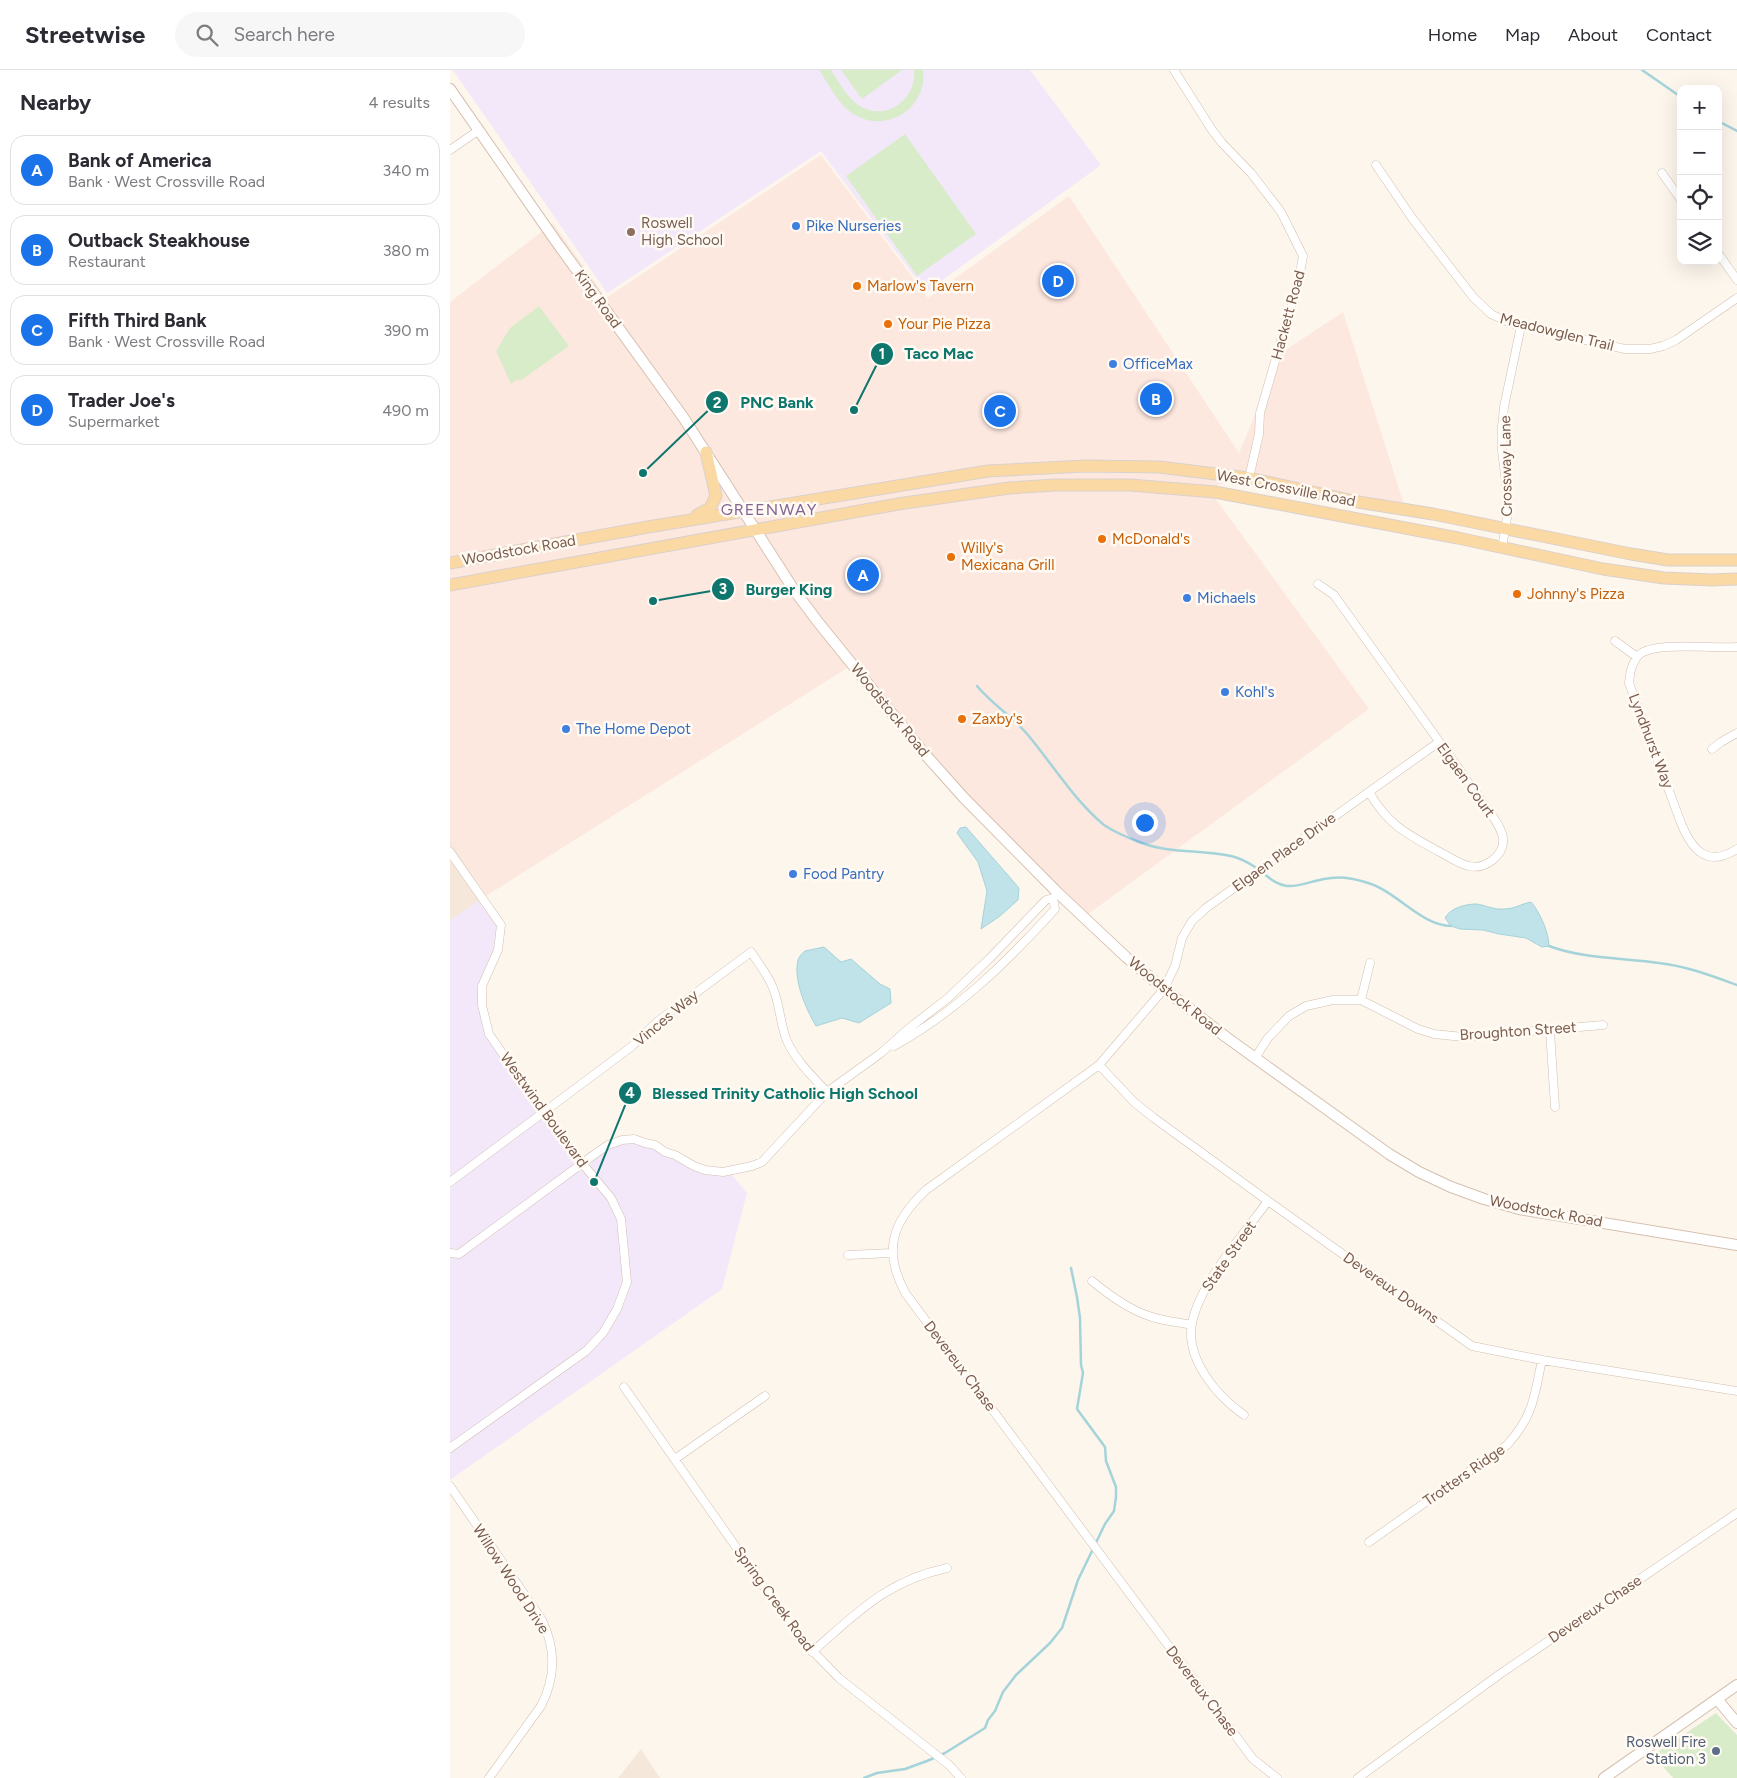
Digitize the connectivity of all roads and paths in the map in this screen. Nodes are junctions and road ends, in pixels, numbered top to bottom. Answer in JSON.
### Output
{"nodes":[{"id":1,"x":1174,"y":70,"type":"edge"},
{"id":2,"x":450,"y":89,"type":"edge"},
{"id":3,"x":479,"y":130,"type":"junction"},
{"id":4,"x":450,"y":150,"type":"edge"},
{"id":5,"x":1376,"y":165,"type":"dead end"},
{"id":6,"x":1662,"y":173,"type":"dead end"},
{"id":7,"x":1677,"y":194,"type":"edge"},
{"id":8,"x":1722,"y":259,"type":"edge"},
{"id":9,"x":1737,"y":280,"type":"edge"},
{"id":10,"x":1737,"y":298,"type":"edge"},
{"id":11,"x":1521,"y":326,"type":"junction"},
{"id":12,"x":706,"y":452,"type":"junction"},
{"id":13,"x":1249,"y":478,"type":"junction"},
{"id":14,"x":744,"y":511,"type":"junction"},
{"id":15,"x":687,"y":520,"type":"junction"},
{"id":16,"x":1506,"y":529,"type":"junction"},
{"id":17,"x":756,"y":530,"type":"junction"},
{"id":18,"x":1502,"y":548,"type":"junction"},
{"id":19,"x":1737,"y":560,"type":"edge"},
{"id":20,"x":450,"y":563,"type":"edge"},
{"id":21,"x":1737,"y":579,"type":"edge"},
{"id":22,"x":1318,"y":584,"type":"dead end"},
{"id":23,"x":450,"y":585,"type":"edge"},
{"id":24,"x":1615,"y":642,"type":"dead end"},
{"id":25,"x":1737,"y":647,"type":"edge"},
{"id":26,"x":1637,"y":657,"type":"junction"},
{"id":27,"x":1737,"y":733,"type":"edge"},
{"id":28,"x":1439,"y":742,"type":"junction"},
{"id":29,"x":1712,"y":749,"type":"dead end"},
{"id":30,"x":1369,"y":792,"type":"junction"},
{"id":31,"x":1737,"y":849,"type":"edge"},
{"id":32,"x":450,"y":852,"type":"edge"},
{"id":33,"x":453,"y":864,"type":"edge"},
{"id":34,"x":1056,"y":895,"type":"junction"},
{"id":35,"x":1370,"y":963,"type":"dead end"},
{"id":36,"x":1164,"y":989,"type":"junction"},
{"id":37,"x":1361,"y":1000,"type":"junction"},
{"id":38,"x":1603,"y":1025,"type":"dead end"},
{"id":39,"x":1550,"y":1030,"type":"junction"},
{"id":40,"x":881,"y":1053,"type":"junction"},
{"id":41,"x":1255,"y":1058,"type":"junction"},
{"id":42,"x":1099,"y":1065,"type":"junction"},
{"id":43,"x":827,"y":1092,"type":"junction"},
{"id":44,"x":1555,"y":1107,"type":"dead end"},
{"id":45,"x":544,"y":1113,"type":"junction"},
{"id":46,"x":582,"y":1164,"type":"junction"},
{"id":47,"x":450,"y":1182,"type":"edge"},
{"id":48,"x":1268,"y":1201,"type":"junction"},
{"id":49,"x":1737,"y":1245,"type":"edge"},
{"id":50,"x":450,"y":1253,"type":"edge"},
{"id":51,"x":891,"y":1253,"type":"junction"},
{"id":52,"x":848,"y":1255,"type":"dead end"},
{"id":53,"x":1092,"y":1281,"type":"dead end"},
{"id":54,"x":1192,"y":1325,"type":"junction"},
{"id":55,"x":1542,"y":1360,"type":"junction"},
{"id":56,"x":624,"y":1387,"type":"dead end"},
{"id":57,"x":1737,"y":1391,"type":"edge"},
{"id":58,"x":765,"y":1396,"type":"dead end"},
{"id":59,"x":1244,"y":1414,"type":"dead end"},
{"id":60,"x":450,"y":1448,"type":"edge"},
{"id":61,"x":675,"y":1459,"type":"junction"},
{"id":62,"x":450,"y":1486,"type":"edge"},
{"id":63,"x":1737,"y":1513,"type":"edge"},
{"id":64,"x":1369,"y":1542,"type":"dead end"},
{"id":65,"x":947,"y":1568,"type":"dead end"},
{"id":66,"x":812,"y":1652,"type":"junction"},
{"id":67,"x":1737,"y":1685,"type":"edge"},
{"id":68,"x":1717,"y":1699,"type":"junction"},
{"id":69,"x":1737,"y":1723,"type":"edge"},
{"id":70,"x":489,"y":1778,"type":"edge"},
{"id":71,"x":961,"y":1778,"type":"edge"},
{"id":72,"x":1277,"y":1778,"type":"edge"},
{"id":73,"x":1358,"y":1778,"type":"edge"},
{"id":74,"x":1604,"y":1778,"type":"edge"}],
"edges":[{"from":1,"to":13,"type":"street","name":"Hackett Road"},
{"from":2,"to":3,"type":"street","name":"King Road"},
{"from":3,"to":4,"type":"street"},
{"from":3,"to":12,"type":"street","name":"King Road"},
{"from":5,"to":11,"type":"street","name":"Meadowglen Trail"},
{"from":6,"to":7,"type":"street"},
{"from":8,"to":9,"type":"street"},
{"from":10,"to":11,"type":"street","name":"Meadowglen Trail"},
{"from":11,"to":16,"type":"street","name":"Crossway Lane"},
{"from":12,"to":14,"type":"street","name":"King Road"},
{"from":12,"to":15,"type":"main road"},
{"from":13,"to":14,"type":"main road","name":"West Crossville Road"},
{"from":13,"to":16,"type":"main road","name":"West Crossville Road"},
{"from":14,"to":15,"type":"main road","name":"Woodstock Road"},
{"from":14,"to":17,"type":"street","name":"Woodstock Road"},
{"from":15,"to":20,"type":"main road","name":"Woodstock Road"},
{"from":16,"to":18,"type":"street","name":"Crossway Lane"},
{"from":16,"to":19,"type":"main road","name":"West Crossville Road"},
{"from":17,"to":18,"type":"main road","name":"West Crossville Road"},
{"from":17,"to":23,"type":"main road","name":"Woodstock Road"},
{"from":17,"to":34,"type":"street","name":"Woodstock Road"},
{"from":18,"to":21,"type":"main road","name":"West Crossville Road"},
{"from":22,"to":28,"type":"street","name":"Elgaen Court"},
{"from":24,"to":26,"type":"street"},
{"from":25,"to":26,"type":"street"},
{"from":26,"to":31,"type":"street","name":"Lyndhurst Way"},
{"from":27,"to":29,"type":"street"},
{"from":28,"to":30,"type":"street","name":"Elgaen Place Drive"},
{"from":28,"to":30,"type":"street","name":"Elgaen Court"},
{"from":30,"to":36,"type":"street","name":"Elgaen Place Drive"},
{"from":32,"to":33,"type":"street","name":"Westwind Boulevard"},
{"from":33,"to":45,"type":"street","name":"Westwind Boulevard"},
{"from":34,"to":36,"type":"street","name":"Woodstock Road"},
{"from":34,"to":40,"type":"street"},
{"from":34,"to":40,"type":"street"},
{"from":35,"to":37,"type":"street"},
{"from":36,"to":41,"type":"street","name":"Woodstock Road"},
{"from":36,"to":42,"type":"street"},
{"from":37,"to":39,"type":"street","name":"Broughton Street"},
{"from":37,"to":41,"type":"street","name":"Broughton Street"},
{"from":38,"to":39,"type":"street","name":"Broughton Street"},
{"from":39,"to":44,"type":"street"},
{"from":40,"to":43,"type":"street"},
{"from":41,"to":49,"type":"street","name":"Woodstock Road"},
{"from":42,"to":48,"type":"street","name":"Devereux Downs"},
{"from":42,"to":51,"type":"street"},
{"from":43,"to":45,"type":"street","name":"Vinces Way"},
{"from":43,"to":46,"type":"street"},
{"from":45,"to":46,"type":"street","name":"Westwind Boulevard"},
{"from":45,"to":47,"type":"street","name":"Vinces Way"},
{"from":46,"to":50,"type":"street"},
{"from":46,"to":60,"type":"street","name":"Westwind Boulevard"},
{"from":48,"to":54,"type":"street","name":"State Street"},
{"from":48,"to":55,"type":"street","name":"Devereux Downs"},
{"from":51,"to":52,"type":"street"},
{"from":51,"to":72,"type":"street","name":"Devereux Chase"},
{"from":53,"to":54,"type":"street"},
{"from":54,"to":59,"type":"street","name":"State Street"},
{"from":55,"to":57,"type":"street","name":"Devereux Downs"},
{"from":55,"to":64,"type":"street","name":"Trotters Ridge"},
{"from":56,"to":61,"type":"street","name":"Spring Creek Road"},
{"from":58,"to":61,"type":"street"},
{"from":61,"to":66,"type":"street","name":"Spring Creek Road"},
{"from":62,"to":70,"type":"street","name":"Willow Wood Drive"},
{"from":63,"to":73,"type":"street","name":"Devereux Chase"},
{"from":65,"to":66,"type":"street"},
{"from":66,"to":71,"type":"street","name":"Spring Creek Road"},
{"from":67,"to":68,"type":"street"},
{"from":68,"to":69,"type":"street"},
{"from":68,"to":74,"type":"street"}]}
